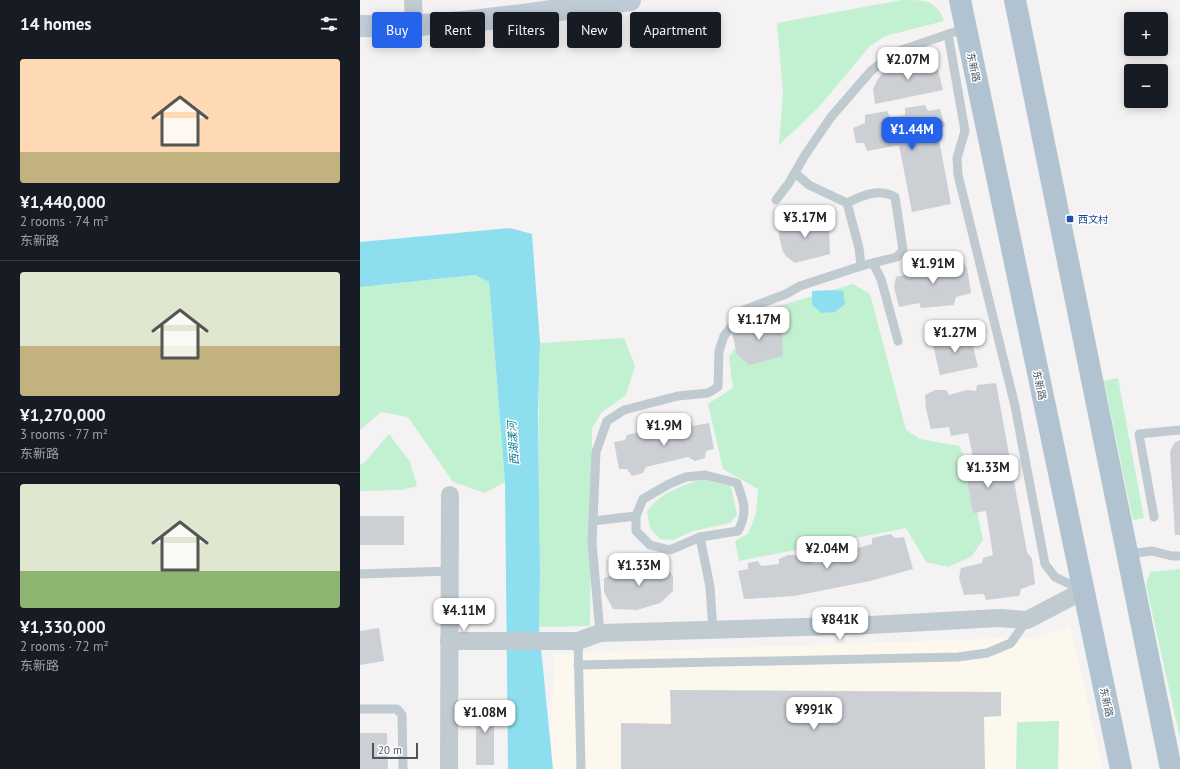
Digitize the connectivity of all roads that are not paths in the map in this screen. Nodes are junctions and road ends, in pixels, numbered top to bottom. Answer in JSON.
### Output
{"nodes":[{"id":1,"x":413,"y":0,"type":"edge"},
{"id":2,"x":630,"y":0,"type":"edge"},
{"id":3,"x":960,"y":0,"type":"edge"},
{"id":4,"x":1016,"y":0,"type":"edge"},
{"id":5,"x":413,"y":12,"type":"edge"},
{"id":6,"x":422,"y":24,"type":"edge"},
{"id":7,"x":360,"y":26,"type":"edge"},
{"id":8,"x":372,"y":26,"type":"edge"},
{"id":9,"x":957,"y":31,"type":"junction"},
{"id":10,"x":795,"y":173,"type":"junction"},
{"id":11,"x":776,"y":200,"type":"dead end"},
{"id":12,"x":847,"y":203,"type":"junction"},
{"id":13,"x":874,"y":263,"type":"junction"},
{"id":14,"x":861,"y":266,"type":"junction"},
{"id":15,"x":898,"y":341,"type":"dead end"},
{"id":16,"x":1180,"y":430,"type":"edge"},
{"id":17,"x":450,"y":495,"type":"dead end"},
{"id":18,"x":636,"y":516,"type":"junction"},
{"id":19,"x":1154,"y":517,"type":"dead end"},
{"id":20,"x":593,"y":522,"type":"junction"},
{"id":21,"x":700,"y":537,"type":"junction"},
{"id":22,"x":1128,"y":554,"type":"junction"},
{"id":23,"x":1180,"y":556,"type":"edge"},
{"id":24,"x":450,"y":571,"type":"junction"},
{"id":25,"x":360,"y":574,"type":"edge"},
{"id":26,"x":1083,"y":591,"type":"junction"},
{"id":27,"x":1027,"y":620,"type":"junction"},
{"id":28,"x":713,"y":631,"type":"junction"},
{"id":29,"x":600,"y":633,"type":"junction"},
{"id":30,"x":449,"y":641,"type":"junction"},
{"id":31,"x":578,"y":641,"type":"junction"},
{"id":32,"x":578,"y":665,"type":"junction"},
{"id":33,"x":360,"y":709,"type":"edge"},
{"id":34,"x":403,"y":769,"type":"edge"},
{"id":35,"x":449,"y":769,"type":"edge"},
{"id":36,"x":581,"y":769,"type":"edge"},
{"id":37,"x":1121,"y":769,"type":"edge"},
{"id":38,"x":1171,"y":769,"type":"edge"}],
"edges":[{"from":1,"to":5,"type":"street"},
{"from":2,"to":6,"type":"main road"},
{"from":3,"to":9,"type":"main road","name":"东新路"},
{"from":4,"to":22,"type":"main road"},
{"from":7,"to":8,"type":"main road"},
{"from":9,"to":10,"type":"lane"},
{"from":9,"to":26,"type":"main road","name":"东新路"},
{"from":9,"to":26,"type":"lane"},
{"from":10,"to":11,"type":"lane"},
{"from":10,"to":12,"type":"lane"},
{"from":12,"to":13,"type":"lane"},
{"from":12,"to":14,"type":"lane"},
{"from":13,"to":14,"type":"lane"},
{"from":13,"to":15,"type":"lane"},
{"from":14,"to":20,"type":"lane"},
{"from":16,"to":19,"type":"lane"},
{"from":17,"to":24,"type":"street"},
{"from":18,"to":20,"type":"lane"},
{"from":18,"to":21,"type":"lane"},
{"from":18,"to":21,"type":"lane"},
{"from":20,"to":29,"type":"lane"},
{"from":21,"to":28,"type":"lane"},
{"from":22,"to":23,"type":"lane"},
{"from":22,"to":38,"type":"main road"},
{"from":24,"to":25,"type":"lane"},
{"from":24,"to":30,"type":"street"},
{"from":26,"to":27,"type":"street"},
{"from":26,"to":37,"type":"main road","name":"东新路"},
{"from":27,"to":28,"type":"street"},
{"from":27,"to":32,"type":"lane"},
{"from":28,"to":29,"type":"street"},
{"from":29,"to":31,"type":"street"},
{"from":30,"to":31,"type":"street"},
{"from":30,"to":35,"type":"street"},
{"from":31,"to":32,"type":"lane"},
{"from":32,"to":36,"type":"lane"},
{"from":33,"to":34,"type":"lane"}]}
